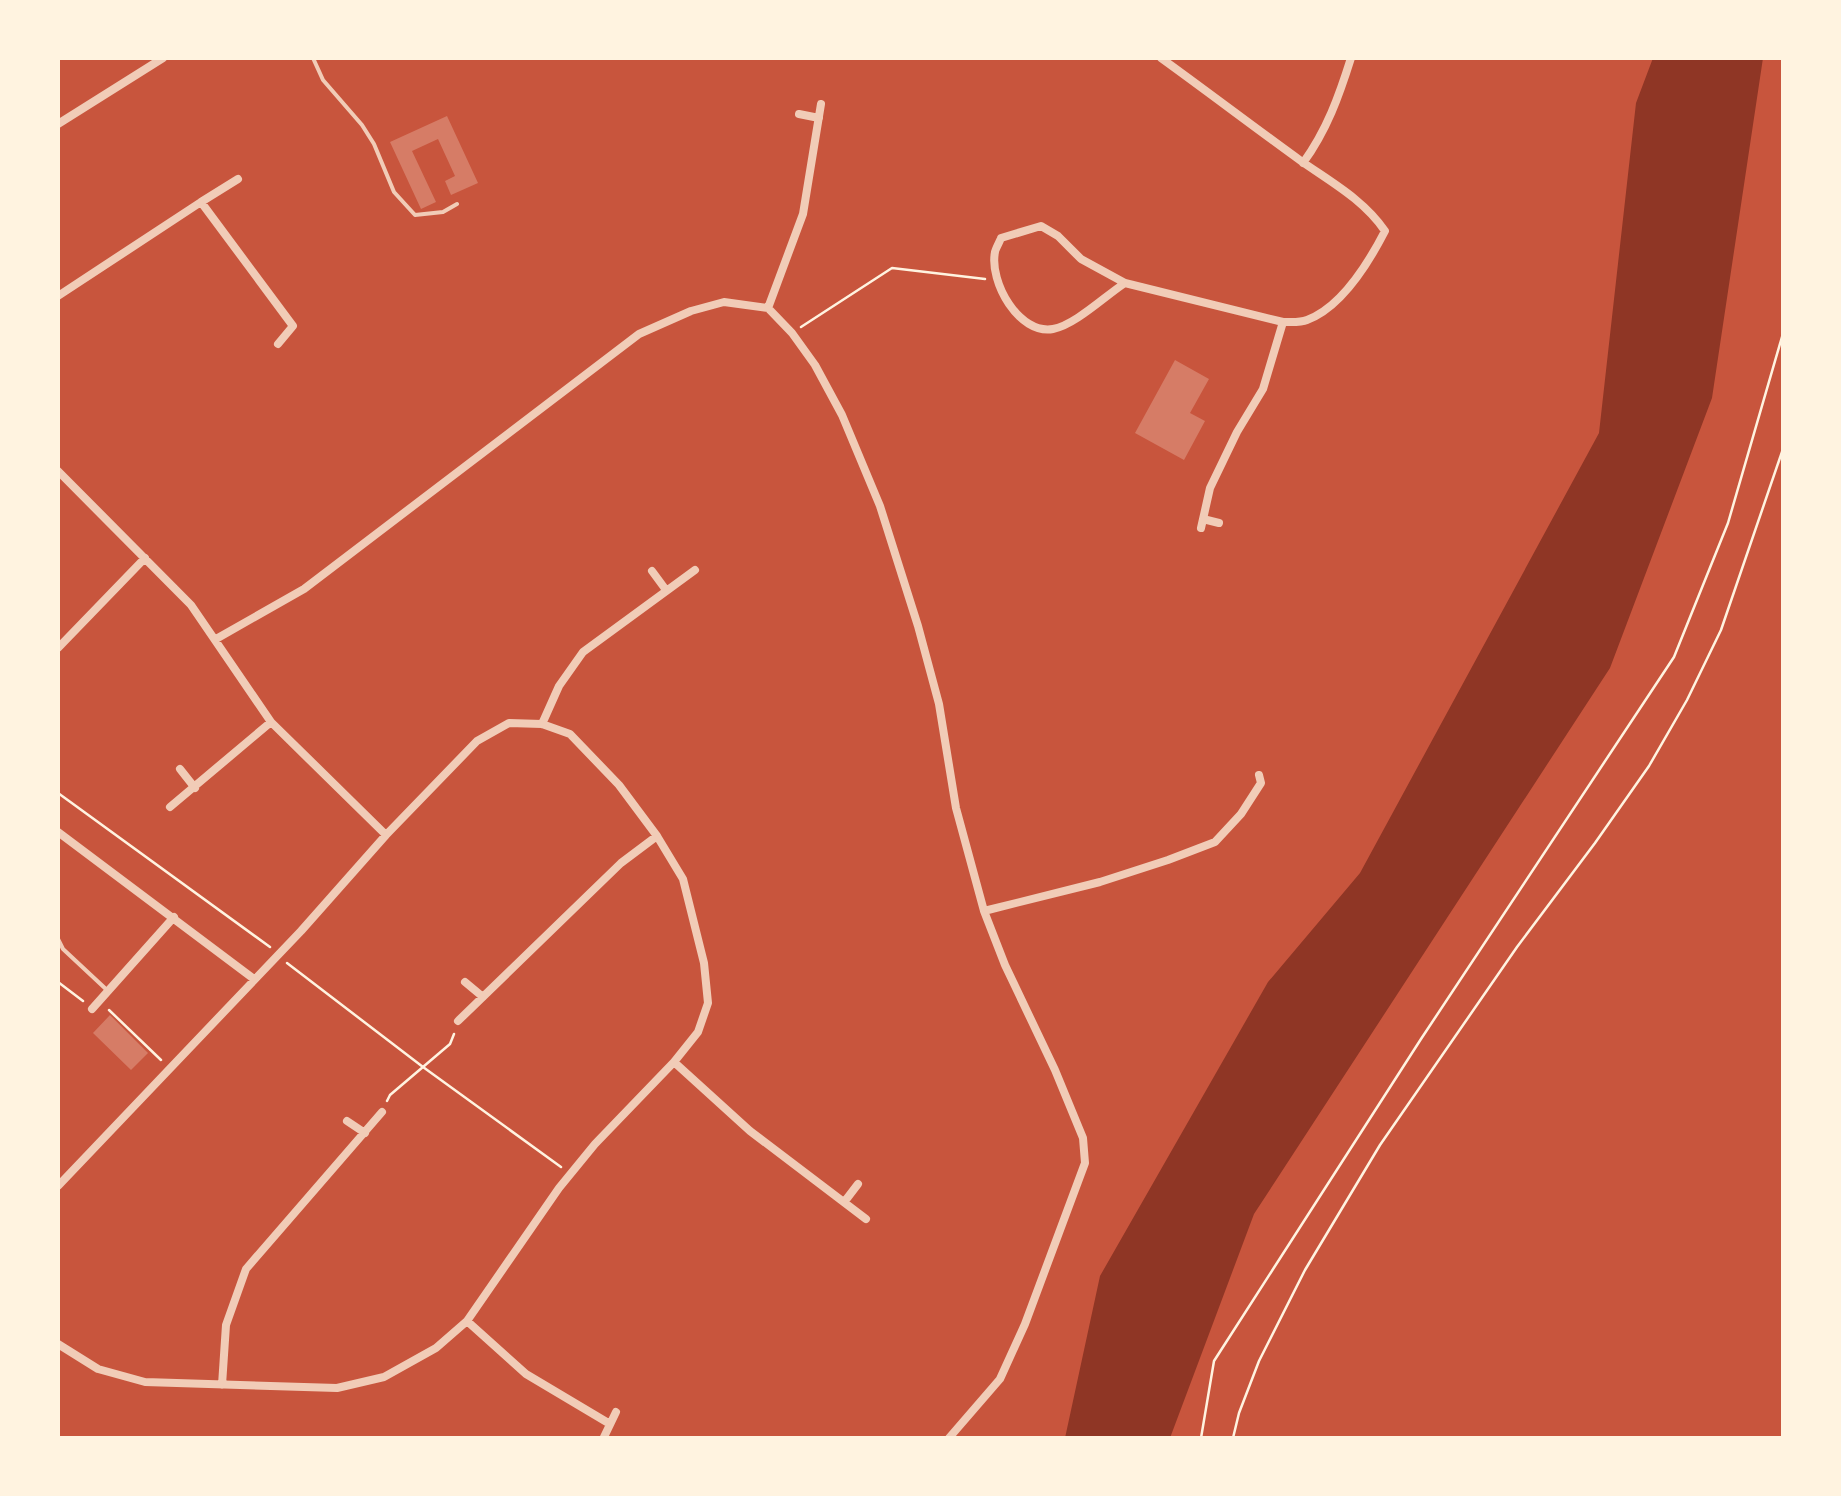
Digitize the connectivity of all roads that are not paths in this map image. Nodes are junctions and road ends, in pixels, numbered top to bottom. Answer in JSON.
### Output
{"nodes":[{"id":1,"x":163,"y":58,"type":"edge"},
{"id":2,"x":312,"y":58,"type":"edge"},
{"id":3,"x":1161,"y":58,"type":"edge"},
{"id":4,"x":1351,"y":58,"type":"edge"},
{"id":5,"x":821,"y":104,"type":"dead end"},
{"id":6,"x":799,"y":114,"type":"dead end"},
{"id":7,"x":819,"y":118,"type":"junction"},
{"id":8,"x":58,"y":124,"type":"edge"},
{"id":9,"x":1303,"y":163,"type":"junction"},
{"id":10,"x":238,"y":179,"type":"dead end"},
{"id":11,"x":201,"y":202,"type":"junction"},
{"id":12,"x":457,"y":204,"type":"dead end"},
{"id":13,"x":1125,"y":283,"type":"junction"},
{"id":14,"x":58,"y":296,"type":"edge"},
{"id":15,"x":768,"y":308,"type":"junction"},
{"id":16,"x":1283,"y":322,"type":"junction"},
{"id":17,"x":278,"y":344,"type":"dead end"},
{"id":18,"x":58,"y":471,"type":"edge"},
{"id":19,"x":1219,"y":523,"type":"dead end"},
{"id":20,"x":146,"y":558,"type":"junction"},
{"id":21,"x":696,"y":570,"type":"dead end"},
{"id":22,"x":652,"y":572,"type":"dead end"},
{"id":23,"x":666,"y":590,"type":"junction"},
{"id":24,"x":216,"y":640,"type":"junction"},
{"id":25,"x":58,"y":648,"type":"edge"},
{"id":26,"x":271,"y":722,"type":"junction"},
{"id":27,"x":542,"y":724,"type":"junction"},
{"id":28,"x":180,"y":769,"type":"dead end"},
{"id":29,"x":1247,"y":774,"type":"dead end"},
{"id":30,"x":194,"y":788,"type":"junction"},
{"id":31,"x":170,"y":806,"type":"dead end"},
{"id":32,"x":58,"y":832,"type":"edge"},
{"id":33,"x":386,"y":835,"type":"junction"},
{"id":34,"x":657,"y":836,"type":"junction"},
{"id":35,"x":984,"y":911,"type":"junction"},
{"id":36,"x":174,"y":918,"type":"junction"},
{"id":37,"x":58,"y":939,"type":"edge"},
{"id":38,"x":254,"y":979,"type":"junction"},
{"id":39,"x":465,"y":982,"type":"dead end"},
{"id":40,"x":108,"y":991,"type":"junction"},
{"id":41,"x":483,"y":997,"type":"junction"},
{"id":42,"x":95,"y":1005,"type":"road end"},
{"id":43,"x":458,"y":1020,"type":"road end"},
{"id":44,"x":674,"y":1062,"type":"junction"},
{"id":45,"x":382,"y":1112,"type":"road end"},
{"id":46,"x":347,"y":1121,"type":"dead end"},
{"id":47,"x":364,"y":1133,"type":"junction"},
{"id":48,"x":858,"y":1184,"type":"dead end"},
{"id":49,"x":58,"y":1186,"type":"edge"},
{"id":50,"x":844,"y":1202,"type":"junction"},
{"id":51,"x":866,"y":1218,"type":"dead end"},
{"id":52,"x":467,"y":1321,"type":"junction"},
{"id":53,"x":58,"y":1344,"type":"edge"},
{"id":54,"x":222,"y":1385,"type":"junction"},
{"id":55,"x":616,"y":1412,"type":"dead end"},
{"id":56,"x":610,"y":1424,"type":"junction"},
{"id":57,"x":604,"y":1436,"type":"edge"},
{"id":58,"x":949,"y":1438,"type":"edge"}],
"edges":[{"from":1,"to":8,"type":"street"},
{"from":2,"to":12,"type":"lane"},
{"from":3,"to":9,"type":"street"},
{"from":4,"to":9,"type":"street"},
{"from":5,"to":7,"type":"street"},
{"from":6,"to":7,"type":"street"},
{"from":7,"to":15,"type":"street"},
{"from":9,"to":16,"type":"street"},
{"from":10,"to":11,"type":"street"},
{"from":11,"to":14,"type":"street"},
{"from":11,"to":17,"type":"street"},
{"from":13,"to":13,"type":"street"},
{"from":13,"to":16,"type":"street"},
{"from":15,"to":24,"type":"street"},
{"from":15,"to":35,"type":"street"},
{"from":16,"to":19,"type":"street"},
{"from":18,"to":20,"type":"street"},
{"from":20,"to":24,"type":"street"},
{"from":20,"to":25,"type":"street"},
{"from":21,"to":23,"type":"street"},
{"from":22,"to":23,"type":"street"},
{"from":23,"to":27,"type":"street"},
{"from":24,"to":26,"type":"street"},
{"from":26,"to":30,"type":"street"},
{"from":26,"to":33,"type":"street"},
{"from":27,"to":33,"type":"street"},
{"from":27,"to":34,"type":"street"},
{"from":28,"to":30,"type":"street"},
{"from":29,"to":35,"type":"street"},
{"from":30,"to":31,"type":"street"},
{"from":32,"to":36,"type":"street"},
{"from":33,"to":38,"type":"street"},
{"from":34,"to":41,"type":"street"},
{"from":34,"to":44,"type":"street"},
{"from":35,"to":58,"type":"street"},
{"from":36,"to":38,"type":"street"},
{"from":36,"to":40,"type":"street"},
{"from":37,"to":40,"type":"lane"},
{"from":38,"to":49,"type":"street"},
{"from":39,"to":41,"type":"street"},
{"from":40,"to":42,"type":"street"},
{"from":41,"to":43,"type":"street"},
{"from":44,"to":50,"type":"street"},
{"from":44,"to":52,"type":"street"},
{"from":45,"to":47,"type":"street"},
{"from":46,"to":47,"type":"street"},
{"from":47,"to":54,"type":"street"},
{"from":48,"to":50,"type":"street"},
{"from":50,"to":51,"type":"street"},
{"from":52,"to":54,"type":"street"},
{"from":52,"to":56,"type":"street"},
{"from":53,"to":54,"type":"street"},
{"from":55,"to":56,"type":"street"},
{"from":56,"to":57,"type":"street"}]}
